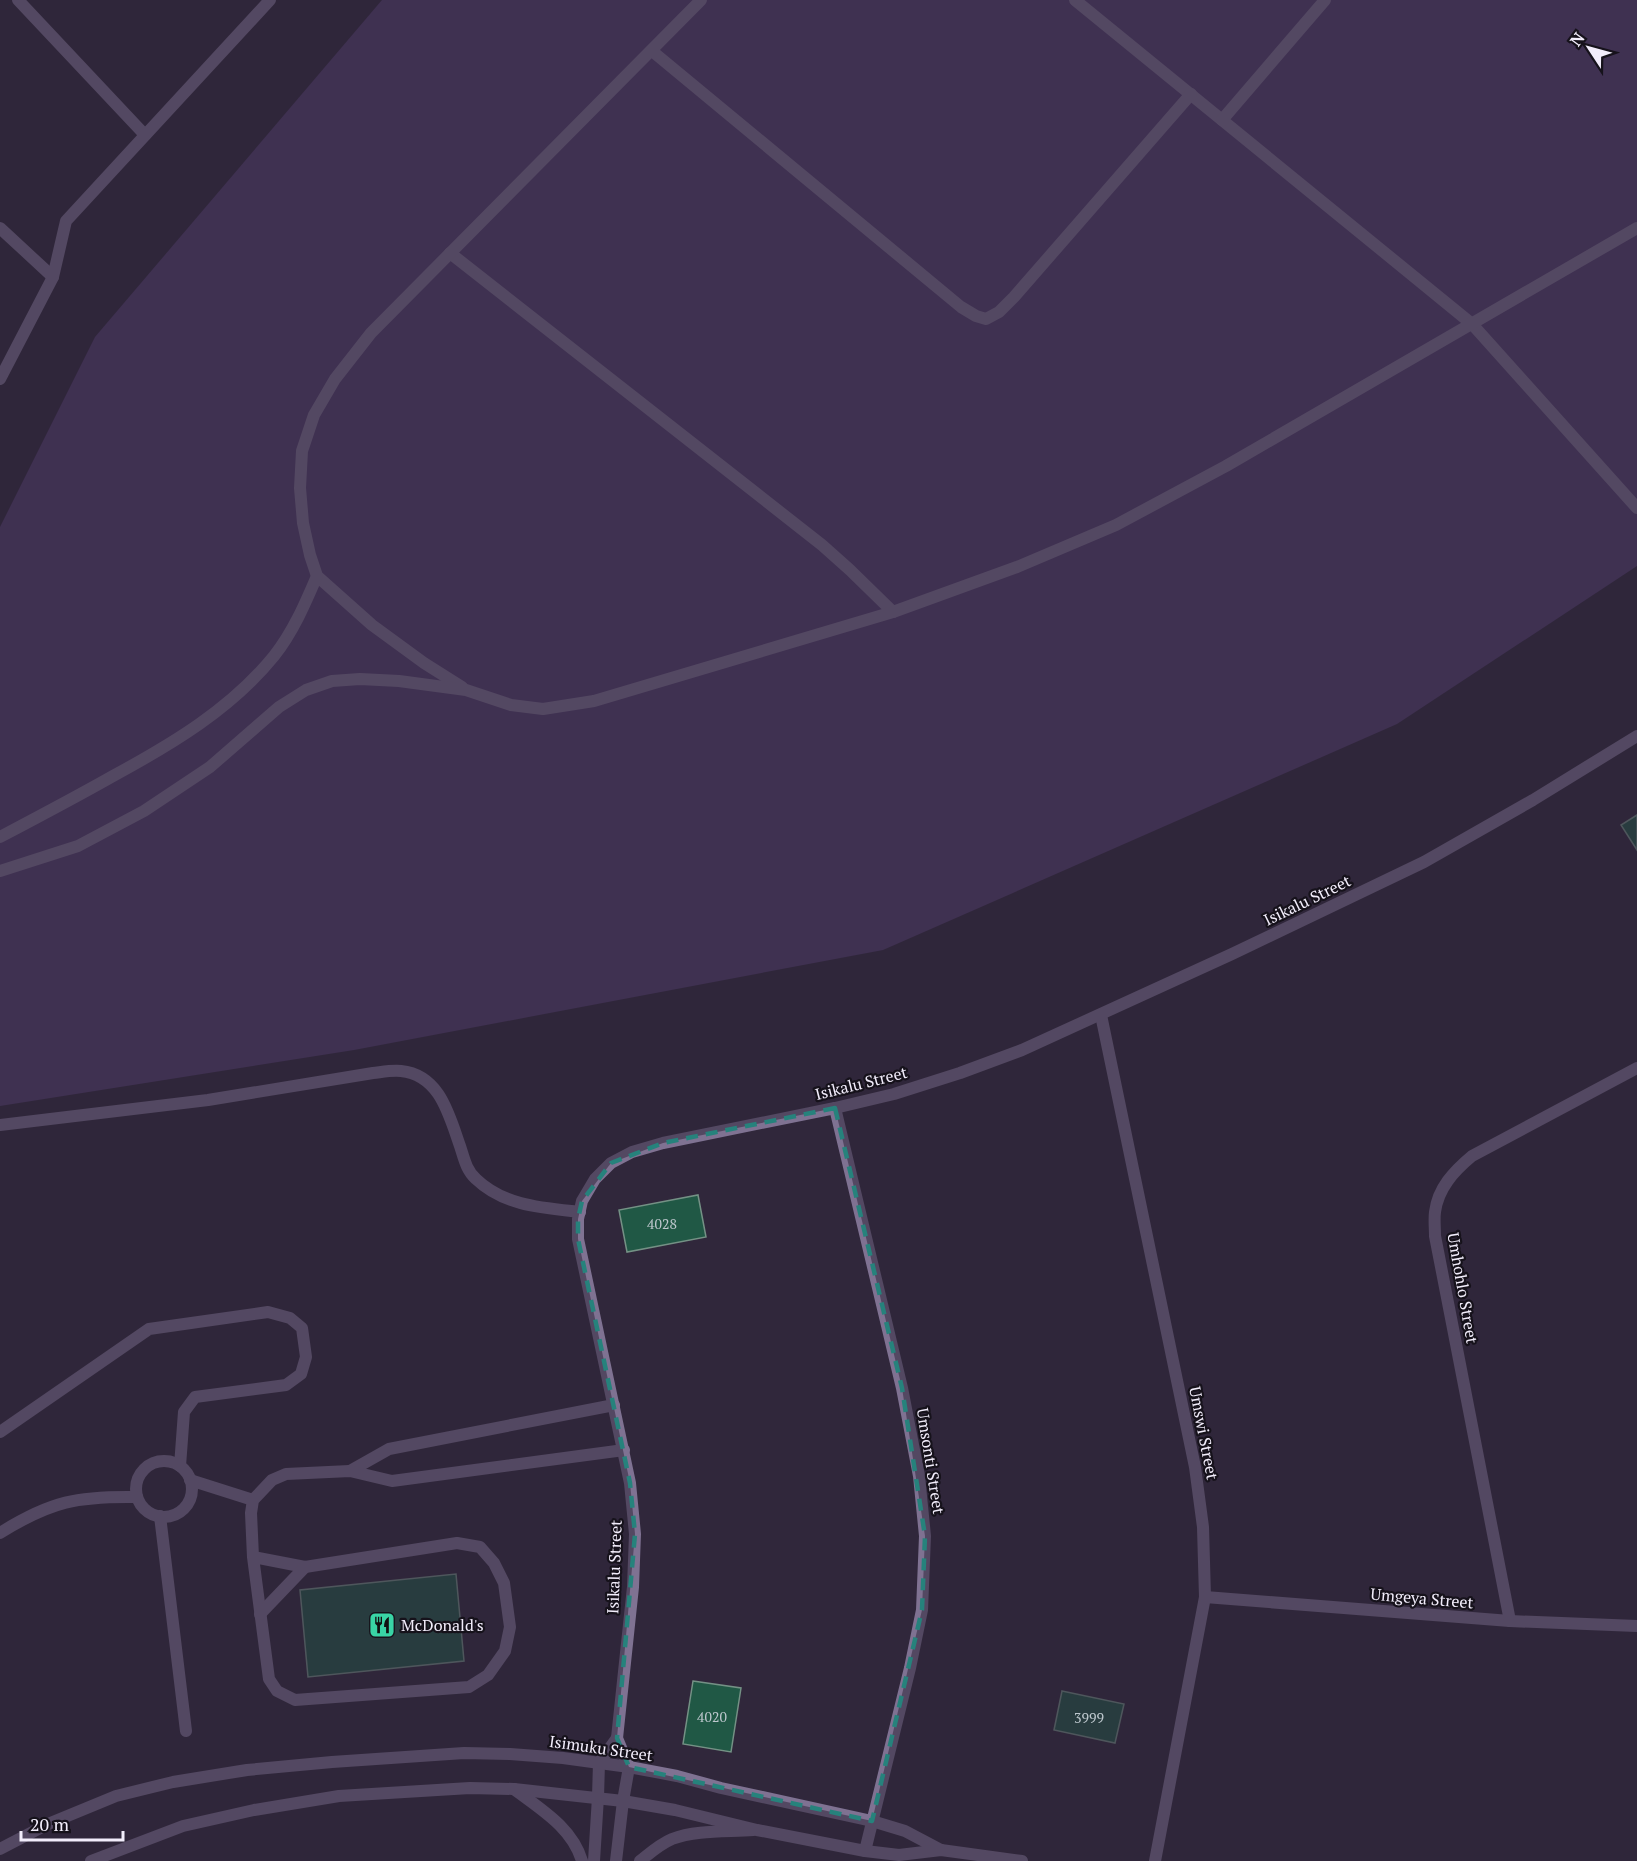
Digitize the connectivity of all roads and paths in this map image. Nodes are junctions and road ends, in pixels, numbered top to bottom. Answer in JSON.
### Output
{"nodes":[{"id":1,"x":18,"y":0,"type":"edge"},
{"id":2,"x":701,"y":0,"type":"edge"},
{"id":3,"x":1075,"y":0,"type":"edge"},
{"id":4,"x":1324,"y":0,"type":"edge"},
{"id":5,"x":262,"y":3,"type":"edge"},
{"id":6,"x":652,"y":51,"type":"junction"},
{"id":7,"x":1191,"y":94,"type":"junction"},
{"id":8,"x":1222,"y":120,"type":"junction"},
{"id":9,"x":146,"y":135,"type":"junction"},
{"id":10,"x":0,"y":228,"type":"edge"},
{"id":11,"x":1637,"y":228,"type":"edge"},
{"id":12,"x":450,"y":253,"type":"junction"},
{"id":13,"x":53,"y":277,"type":"junction"},
{"id":14,"x":1473,"y":324,"type":"junction"},
{"id":15,"x":1,"y":373,"type":"edge"},
{"id":16,"x":1637,"y":508,"type":"edge"},
{"id":17,"x":317,"y":576,"type":"junction"},
{"id":18,"x":893,"y":612,"type":"junction"},
{"id":19,"x":466,"y":690,"type":"junction"},
{"id":20,"x":1637,"y":736,"type":"edge"},
{"id":21,"x":0,"y":837,"type":"edge"},
{"id":22,"x":0,"y":871,"type":"edge"},
{"id":23,"x":1101,"y":1015,"type":"junction"},
{"id":24,"x":1637,"y":1068,"type":"edge"},
{"id":25,"x":835,"y":1108,"type":"junction"},
{"id":26,"x":0,"y":1125,"type":"edge"},
{"id":27,"x":579,"y":1212,"type":"junction"},
{"id":28,"x":614,"y":1405,"type":"junction"},
{"id":29,"x":0,"y":1432,"type":"edge"},
{"id":30,"x":624,"y":1450,"type":"junction"},
{"id":31,"x":180,"y":1466,"type":"junction"},
{"id":32,"x":350,"y":1471,"type":"junction"},
{"id":33,"x":190,"y":1480,"type":"junction"},
{"id":34,"x":137,"y":1497,"type":"junction"},
{"id":35,"x":253,"y":1500,"type":"junction"},
{"id":36,"x":160,"y":1516,"type":"junction"},
{"id":37,"x":0,"y":1533,"type":"edge"},
{"id":38,"x":253,"y":1557,"type":"junction"},
{"id":39,"x":305,"y":1567,"type":"junction"},
{"id":40,"x":1205,"y":1597,"type":"junction"},
{"id":41,"x":260,"y":1614,"type":"junction"},
{"id":42,"x":1510,"y":1621,"type":"junction"},
{"id":43,"x":1637,"y":1626,"type":"edge"},
{"id":44,"x":186,"y":1731,"type":"dead end"},
{"id":45,"x":617,"y":1738,"type":"junction"},
{"id":46,"x":599,"y":1763,"type":"junction"},
{"id":47,"x":629,"y":1767,"type":"junction"},
{"id":48,"x":514,"y":1789,"type":"junction"},
{"id":49,"x":597,"y":1797,"type":"junction"},
{"id":50,"x":624,"y":1801,"type":"junction"},
{"id":51,"x":872,"y":1821,"type":"junction"},
{"id":52,"x":757,"y":1830,"type":"junction"},
{"id":53,"x":0,"y":1850,"type":"edge"},
{"id":54,"x":941,"y":1850,"type":"junction"},
{"id":55,"x":865,"y":1851,"type":"junction"},
{"id":56,"x":91,"y":1861,"type":"edge"},
{"id":57,"x":582,"y":1861,"type":"edge"},
{"id":58,"x":594,"y":1861,"type":"edge"},
{"id":59,"x":616,"y":1861,"type":"edge"},
{"id":60,"x":640,"y":1861,"type":"edge"},
{"id":61,"x":1022,"y":1861,"type":"edge"},
{"id":62,"x":1155,"y":1861,"type":"edge"}],
"edges":[{"from":1,"to":9,"type":"street"},
{"from":2,"to":6,"type":"street"},
{"from":3,"to":7,"type":"street"},
{"from":4,"to":8,"type":"street"},
{"from":5,"to":9,"type":"street"},
{"from":6,"to":7,"type":"street"},
{"from":6,"to":12,"type":"street"},
{"from":7,"to":8,"type":"street"},
{"from":8,"to":14,"type":"street"},
{"from":9,"to":13,"type":"street"},
{"from":10,"to":13,"type":"street"},
{"from":11,"to":14,"type":"street"},
{"from":12,"to":17,"type":"street"},
{"from":12,"to":18,"type":"street"},
{"from":13,"to":15,"type":"street"},
{"from":14,"to":16,"type":"street"},
{"from":14,"to":18,"type":"street"},
{"from":17,"to":19,"type":"street"},
{"from":17,"to":21,"type":"street"},
{"from":18,"to":19,"type":"street"},
{"from":19,"to":22,"type":"street"},
{"from":20,"to":23,"type":"street","name":"Isikalu Street"},
{"from":23,"to":25,"type":"street","name":"Isikalu Street"},
{"from":23,"to":40,"type":"street","name":"Umswi Street"},
{"from":24,"to":42,"type":"street","name":"Umhohlo Street"},
{"from":25,"to":27,"type":"street","name":"Isikalu Street"},
{"from":25,"to":51,"type":"street","name":"Umsonti Street"},
{"from":26,"to":27,"type":"street"},
{"from":27,"to":28,"type":"street","name":"Isikalu Street"},
{"from":28,"to":30,"type":"street","name":"Isikalu Street"},
{"from":28,"to":32,"type":"street"},
{"from":29,"to":31,"type":"street"},
{"from":30,"to":32,"type":"street"},
{"from":30,"to":45,"type":"street","name":"Isikalu Street"},
{"from":31,"to":33,"type":"street"},
{"from":31,"to":34,"type":"street"},
{"from":32,"to":35,"type":"street"},
{"from":33,"to":35,"type":"street"},
{"from":33,"to":36,"type":"street"},
{"from":34,"to":36,"type":"street"},
{"from":34,"to":37,"type":"street"},
{"from":35,"to":38,"type":"street"},
{"from":36,"to":44,"type":"street"},
{"from":38,"to":39,"type":"street"},
{"from":38,"to":41,"type":"street"},
{"from":39,"to":41,"type":"street"},
{"from":39,"to":41,"type":"street"},
{"from":40,"to":42,"type":"street","name":"Umgeya Street"},
{"from":40,"to":62,"type":"street","name":"Umswi Street"},
{"from":42,"to":43,"type":"street","name":"Umgeya Street"},
{"from":45,"to":46,"type":"street","name":"Isikalu Street"},
{"from":45,"to":47,"type":"street","name":"Isikalu Street"},
{"from":46,"to":47,"type":"street","name":"Isimuku Street"},
{"from":46,"to":49,"type":"street"},
{"from":46,"to":53,"type":"street","name":"Isimuku Street"},
{"from":47,"to":50,"type":"street"},
{"from":47,"to":51,"type":"street","name":"Isimuku Street"},
{"from":48,"to":49,"type":"street","name":"Isimuku Street"},
{"from":48,"to":56,"type":"street","name":"Isimuku Street"},
{"from":48,"to":57,"type":"street"},
{"from":49,"to":50,"type":"street","name":"Isimuku Street"},
{"from":49,"to":58,"type":"street"},
{"from":50,"to":52,"type":"street","name":"Isimuku Street"},
{"from":50,"to":59,"type":"street"},
{"from":51,"to":54,"type":"street","name":"Isimuku Street"},
{"from":51,"to":55,"type":"street","name":"Umsonti Street"},
{"from":52,"to":55,"type":"street","name":"Isimuku Street"},
{"from":52,"to":60,"type":"street"},
{"from":54,"to":55,"type":"street","name":"Isimuku Street"},
{"from":54,"to":61,"type":"street","name":"Isimuku Street"}]}
